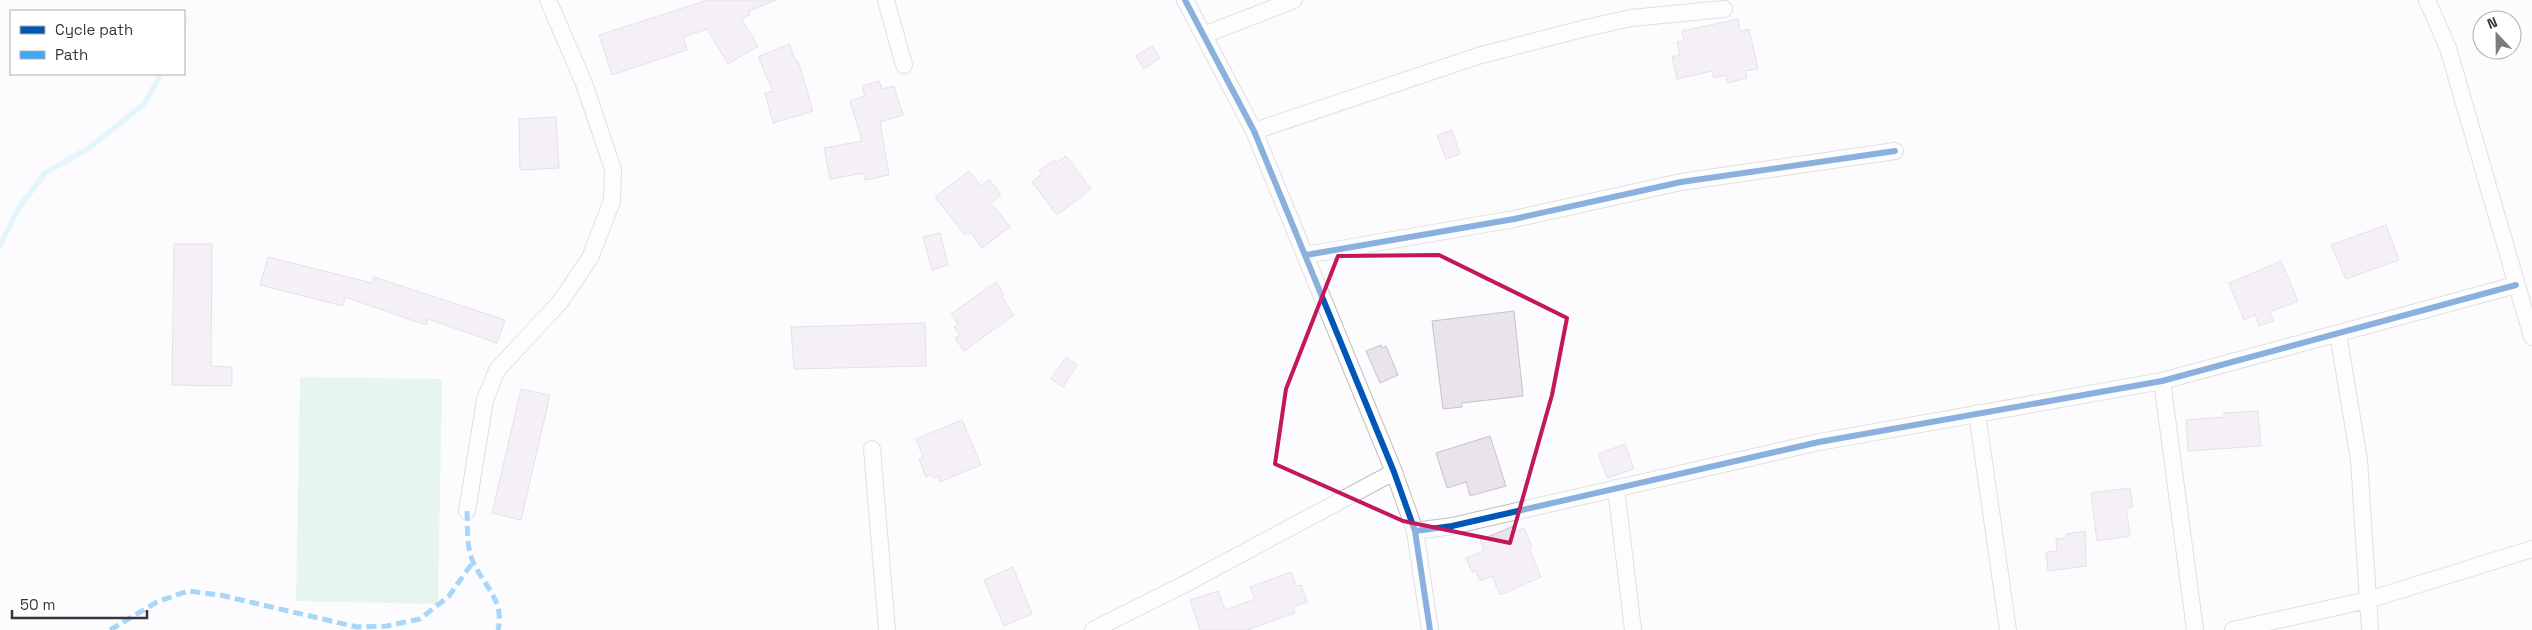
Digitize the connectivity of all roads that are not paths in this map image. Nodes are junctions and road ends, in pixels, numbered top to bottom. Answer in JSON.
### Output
{"nodes":[{"id":1,"x":548,"y":0,"type":"edge"},
{"id":2,"x":886,"y":0,"type":"edge"},
{"id":3,"x":1185,"y":0,"type":"edge"},
{"id":4,"x":1294,"y":0,"type":"edge"},
{"id":5,"x":2427,"y":0,"type":"edge"},
{"id":6,"x":1724,"y":10,"type":"dead end"},
{"id":7,"x":1204,"y":35,"type":"junction"},
{"id":8,"x":904,"y":65,"type":"dead end"},
{"id":9,"x":1254,"y":131,"type":"junction"},
{"id":10,"x":1895,"y":151,"type":"dead end"},
{"id":11,"x":1306,"y":255,"type":"junction"},
{"id":12,"x":2516,"y":285,"type":"junction"},
{"id":13,"x":2338,"y":334,"type":"junction"},
{"id":14,"x":2532,"y":337,"type":"edge"},
{"id":15,"x":2162,"y":380,"type":"junction"},
{"id":16,"x":1977,"y":414,"type":"junction"},
{"id":17,"x":872,"y":449,"type":"dead end"},
{"id":18,"x":1394,"y":472,"type":"junction"},
{"id":19,"x":1616,"y":488,"type":"junction"},
{"id":20,"x":467,"y":511,"type":"dead end"},
{"id":21,"x":1415,"y":531,"type":"junction"},
{"id":22,"x":2532,"y":549,"type":"edge"},
{"id":23,"x":2368,"y":600,"type":"junction"},
{"id":24,"x":887,"y":630,"type":"edge"},
{"id":25,"x":1092,"y":630,"type":"edge"},
{"id":26,"x":1430,"y":630,"type":"edge"},
{"id":27,"x":1633,"y":630,"type":"edge"},
{"id":28,"x":2008,"y":630,"type":"edge"},
{"id":29,"x":2195,"y":630,"type":"edge"},
{"id":30,"x":2233,"y":630,"type":"edge"},
{"id":31,"x":2370,"y":630,"type":"edge"}],
"edges":[{"from":1,"to":20,"type":"street"},
{"from":2,"to":8,"type":"street"},
{"from":3,"to":7,"type":"street"},
{"from":4,"to":7,"type":"street"},
{"from":5,"to":12,"type":"street"},
{"from":6,"to":9,"type":"street"},
{"from":7,"to":9,"type":"street"},
{"from":9,"to":11,"type":"street"},
{"from":10,"to":11,"type":"street"},
{"from":11,"to":18,"type":"street"},
{"from":12,"to":13,"type":"street"},
{"from":12,"to":14,"type":"street"},
{"from":13,"to":15,"type":"street"},
{"from":13,"to":23,"type":"street"},
{"from":15,"to":16,"type":"street"},
{"from":15,"to":29,"type":"street"},
{"from":16,"to":19,"type":"street"},
{"from":16,"to":28,"type":"street"},
{"from":17,"to":24,"type":"street"},
{"from":18,"to":21,"type":"street"},
{"from":18,"to":25,"type":"street"},
{"from":19,"to":21,"type":"street"},
{"from":19,"to":27,"type":"street"},
{"from":21,"to":26,"type":"street"},
{"from":22,"to":23,"type":"street"},
{"from":23,"to":30,"type":"street"},
{"from":23,"to":31,"type":"street"}]}
